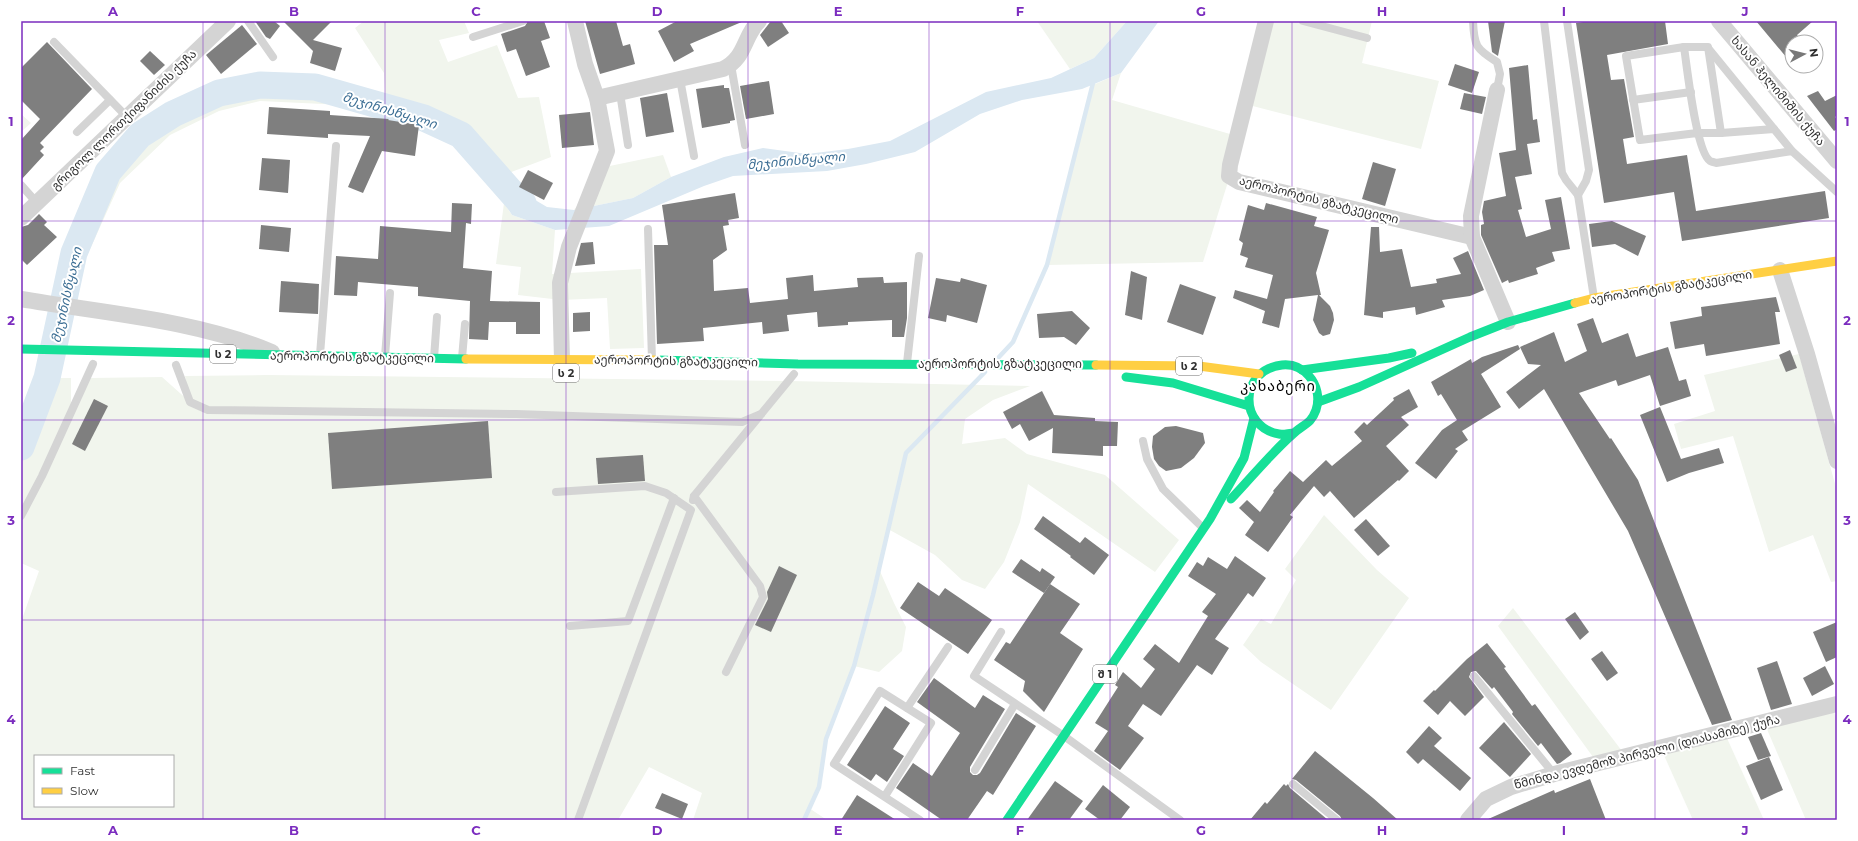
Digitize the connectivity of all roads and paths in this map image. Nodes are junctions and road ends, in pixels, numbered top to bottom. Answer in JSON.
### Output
{"nodes":[{"id":1,"x":228,"y":21,"type":"edge"},
{"id":2,"x":248,"y":21,"type":"edge"},
{"id":3,"x":523,"y":21,"type":"edge"},
{"id":4,"x":574,"y":21,"type":"edge"},
{"id":5,"x":760,"y":21,"type":"edge"},
{"id":6,"x":1266,"y":21,"type":"edge"},
{"id":7,"x":1303,"y":21,"type":"edge"},
{"id":8,"x":1473,"y":21,"type":"edge"},
{"id":9,"x":1544,"y":21,"type":"edge"},
{"id":10,"x":1567,"y":21,"type":"edge"},
{"id":11,"x":1719,"y":21,"type":"edge"},
{"id":12,"x":473,"y":37,"type":"dead end"},
{"id":13,"x":1367,"y":38,"type":"dead end"},
{"id":14,"x":54,"y":42,"type":"dead end"},
{"id":15,"x":1708,"y":47,"type":"junction"},
{"id":16,"x":1684,"y":48,"type":"junction"},
{"id":17,"x":273,"y":57,"type":"dead end"},
{"id":18,"x":732,"y":65,"type":"junction"},
{"id":19,"x":680,"y":79,"type":"junction"},
{"id":20,"x":1497,"y":90,"type":"joint"},
{"id":21,"x":1691,"y":92,"type":"junction"},
{"id":22,"x":620,"y":93,"type":"junction"},
{"id":23,"x":597,"y":98,"type":"junction"},
{"id":24,"x":110,"y":100,"type":"junction"},
{"id":25,"x":1633,"y":100,"type":"junction"},
{"id":26,"x":127,"y":117,"type":"junction"},
{"id":27,"x":1774,"y":129,"type":"junction"},
{"id":28,"x":77,"y":132,"type":"dead end"},
{"id":29,"x":1697,"y":133,"type":"junction"},
{"id":30,"x":1721,"y":133,"type":"junction"},
{"id":31,"x":628,"y":145,"type":"dead end"},
{"id":32,"x":745,"y":145,"type":"dead end"},
{"id":33,"x":336,"y":146,"type":"dead end"},
{"id":34,"x":1792,"y":151,"type":"junction"},
{"id":35,"x":694,"y":156,"type":"dead end"},
{"id":36,"x":1837,"y":161,"type":"edge"},
{"id":37,"x":21,"y":185,"type":"edge"},
{"id":38,"x":1837,"y":192,"type":"edge"},
{"id":39,"x":1578,"y":195,"type":"junction"},
{"id":40,"x":37,"y":203,"type":"junction"},
{"id":41,"x":21,"y":218,"type":"edge"},
{"id":42,"x":648,"y":229,"type":"dead end"},
{"id":43,"x":1472,"y":237,"type":"junction"},
{"id":44,"x":919,"y":256,"type":"dead end"},
{"id":45,"x":1837,"y":261,"type":"edge"},
{"id":46,"x":1780,"y":270,"type":"junction"},
{"id":47,"x":390,"y":293,"type":"dead end"},
{"id":48,"x":1594,"y":298,"type":"junction"},
{"id":49,"x":29,"y":300,"type":"edge"},
{"id":50,"x":437,"y":317,"type":"dead end"},
{"id":51,"x":1508,"y":322,"type":"junction"},
{"id":52,"x":465,"y":324,"type":"dead end"},
{"id":53,"x":1452,"y":345,"type":"junction"},
{"id":54,"x":24,"y":349,"type":"edge"},
{"id":55,"x":281,"y":355,"type":"junction"},
{"id":56,"x":320,"y":355,"type":"junction"},
{"id":57,"x":384,"y":357,"type":"junction"},
{"id":58,"x":434,"y":359,"type":"junction"},
{"id":59,"x":462,"y":359,"type":"junction"},
{"id":60,"x":562,"y":360,"type":"junction"},
{"id":61,"x":652,"y":360,"type":"junction"},
{"id":62,"x":93,"y":364,"type":"dead end"},
{"id":63,"x":906,"y":364,"type":"junction"},
{"id":64,"x":176,"y":365,"type":"dead end"},
{"id":65,"x":1302,"y":370,"type":"junction"},
{"id":66,"x":778,"y":374,"type":"dead end"},
{"id":67,"x":798,"y":374,"type":"joint"},
{"id":68,"x":1259,"y":374,"type":"junction"},
{"id":69,"x":1113,"y":377,"type":"dead end"},
{"id":70,"x":1318,"y":402,"type":"junction"},
{"id":71,"x":1249,"y":406,"type":"junction"},
{"id":72,"x":761,"y":414,"type":"junction"},
{"id":73,"x":1254,"y":418,"type":"junction"},
{"id":74,"x":1294,"y":433,"type":"junction"},
{"id":75,"x":1142,"y":441,"type":"dead end"},
{"id":76,"x":1837,"y":462,"type":"edge"},
{"id":77,"x":556,"y":492,"type":"dead end"},
{"id":78,"x":694,"y":496,"type":"junction"},
{"id":79,"x":674,"y":498,"type":"junction"},
{"id":80,"x":691,"y":510,"type":"junction"},
{"id":81,"x":21,"y":516,"type":"edge"},
{"id":82,"x":1210,"y":519,"type":"junction"},
{"id":83,"x":1204,"y":529,"type":"junction"},
{"id":84,"x":570,"y":626,"type":"dead end"},
{"id":85,"x":1001,"y":632,"type":"dead end"},
{"id":86,"x":948,"y":647,"type":"dead end"},
{"id":87,"x":726,"y":672,"type":"dead end"},
{"id":88,"x":1474,"y":676,"type":"dead end"},
{"id":89,"x":1015,"y":704,"type":"junction"},
{"id":90,"x":1837,"y":704,"type":"edge"},
{"id":91,"x":907,"y":708,"type":"junction"},
{"id":92,"x":1064,"y":736,"type":"junction"},
{"id":93,"x":975,"y":770,"type":"dead end"},
{"id":94,"x":1554,"y":774,"type":"junction"},
{"id":95,"x":1293,"y":784,"type":"dead end"},
{"id":96,"x":885,"y":796,"type":"junction"},
{"id":97,"x":578,"y":820,"type":"edge"},
{"id":98,"x":920,"y":820,"type":"edge"},
{"id":99,"x":1007,"y":820,"type":"edge"},
{"id":100,"x":1180,"y":820,"type":"edge"},
{"id":101,"x":1337,"y":820,"type":"edge"},
{"id":102,"x":1468,"y":820,"type":"edge"}],
"edges":[{"from":1,"to":26,"type":"street","name":"გრიგოლ ლორთქიფანიძის ქუჩა"},
{"from":2,"to":17,"type":"lane"},
{"from":3,"to":12,"type":"lane"},
{"from":4,"to":23,"type":"street"},
{"from":5,"to":18,"type":"street"},
{"from":6,"to":43,"type":"street","name":"აეროპორტის გზატკეცილი"},
{"from":7,"to":13,"type":"lane"},
{"from":8,"to":20,"type":"lane"},
{"from":9,"to":39,"type":"lane"},
{"from":10,"to":39,"type":"lane"},
{"from":11,"to":36,"type":"street","name":"ხასან ჰელიმიშის ქუჩა"},
{"from":14,"to":24,"type":"lane"},
{"from":15,"to":16,"type":"lane"},
{"from":15,"to":27,"type":"lane"},
{"from":15,"to":30,"type":"lane"},
{"from":16,"to":21,"type":"lane"},
{"from":16,"to":25,"type":"lane"},
{"from":18,"to":19,"type":"street"},
{"from":18,"to":32,"type":"lane"},
{"from":19,"to":22,"type":"street"},
{"from":19,"to":35,"type":"lane"},
{"from":20,"to":43,"type":"street"},
{"from":21,"to":25,"type":"lane"},
{"from":21,"to":29,"type":"lane"},
{"from":22,"to":23,"type":"street"},
{"from":22,"to":31,"type":"lane"},
{"from":23,"to":60,"type":"street"},
{"from":24,"to":26,"type":"lane"},
{"from":24,"to":28,"type":"lane"},
{"from":25,"to":29,"type":"lane"},
{"from":26,"to":40,"type":"street","name":"გრიგოლ ლორთქიფანიძის ქუჩა"},
{"from":27,"to":30,"type":"lane"},
{"from":27,"to":34,"type":"lane"},
{"from":29,"to":30,"type":"lane"},
{"from":29,"to":34,"type":"lane"},
{"from":33,"to":56,"type":"lane"},
{"from":34,"to":38,"type":"lane"},
{"from":37,"to":40,"type":"lane"},
{"from":39,"to":48,"type":"lane"},
{"from":40,"to":41,"type":"street","name":"გრიგოლ ლორთქიფანიძის ქუჩა"},
{"from":42,"to":61,"type":"lane"},
{"from":43,"to":51,"type":"street"},
{"from":44,"to":63,"type":"lane"},
{"from":45,"to":46,"type":"main road","name":"აეროპორტის გზატკეცილი"},
{"from":46,"to":48,"type":"main road","name":"აეროპორტის გზატკეცილი"},
{"from":46,"to":76,"type":"street"},
{"from":47,"to":57,"type":"lane"},
{"from":48,"to":51,"type":"main road","name":"აეროპორტის გზატკეცილი"},
{"from":49,"to":55,"type":"street"},
{"from":50,"to":58,"type":"lane"},
{"from":51,"to":53,"type":"main road","name":"აეროპორტის გზატკეცილი"},
{"from":52,"to":59,"type":"lane"},
{"from":53,"to":65,"type":"main road","name":"აეროპორტის გზატკეცილი"},
{"from":53,"to":70,"type":"main road","name":"აეროპორტის გზატკეცილი"},
{"from":54,"to":55,"type":"main road","name":"აეროპორტის გზატკეცილი","number":"ს 2"},
{"from":55,"to":56,"type":"main road","name":"აეროპორტის გზატკეცილი","number":"ს 2"},
{"from":56,"to":57,"type":"main road","name":"აეროპორტის გზატკეცილი","number":"ს 2"},
{"from":57,"to":58,"type":"main road","name":"აეროპორტის გზატკეცილი","number":"ს 2"},
{"from":58,"to":59,"type":"main road","name":"აეროპორტის გზატკეცილი","number":"ს 2"},
{"from":59,"to":60,"type":"main road","name":"აეროპორტის გზატკეცილი","number":"ს 2"},
{"from":60,"to":61,"type":"main road","name":"აეროპორტის გზატკეცილი","number":"ს 2"},
{"from":61,"to":63,"type":"main road","name":"აეროპორტის გზატკეცილი","number":"ს 2"},
{"from":62,"to":81,"type":"lane"},
{"from":63,"to":68,"type":"main road","name":"აეროპორტის გზატკეცილი","number":"ს 2"},
{"from":64,"to":72,"type":"lane"},
{"from":65,"to":68,"type":"main road"},
{"from":65,"to":70,"type":"main road"},
{"from":66,"to":67,"type":"main road"},
{"from":67,"to":72,"type":"lane"},
{"from":68,"to":71,"type":"main road"},
{"from":69,"to":71,"type":"main road","number":"ს 2"},
{"from":70,"to":74,"type":"main road"},
{"from":71,"to":73,"type":"main road"},
{"from":72,"to":78,"type":"lane"},
{"from":73,"to":74,"type":"main road"},
{"from":73,"to":82,"type":"main road","number":"შ 1"},
{"from":74,"to":82,"type":"main road","number":"შ 1"},
{"from":75,"to":83,"type":"lane"},
{"from":77,"to":79,"type":"lane"},
{"from":78,"to":80,"type":"lane"},
{"from":78,"to":87,"type":"lane"},
{"from":79,"to":80,"type":"lane"},
{"from":79,"to":84,"type":"lane"},
{"from":80,"to":97,"type":"lane"},
{"from":82,"to":83,"type":"main road","number":"შ 1"},
{"from":83,"to":92,"type":"main road","number":"შ 1"},
{"from":85,"to":89,"type":"lane"},
{"from":86,"to":91,"type":"lane"},
{"from":88,"to":94,"type":"lane"},
{"from":89,"to":92,"type":"lane"},
{"from":89,"to":93,"type":"lane"},
{"from":90,"to":94,"type":"street","name":"წმინდა ევდემოზ პირველი (დიასამიზე) ქუჩა"},
{"from":91,"to":96,"type":"lane"},
{"from":91,"to":96,"type":"lane"},
{"from":92,"to":99,"type":"main road","number":"შ 1"},
{"from":92,"to":100,"type":"lane"},
{"from":94,"to":102,"type":"street","name":"წმინდა ევდემოზ პირველი (დიასამიზე) ქუჩა"},
{"from":95,"to":101,"type":"lane"},
{"from":96,"to":98,"type":"lane"}]}
